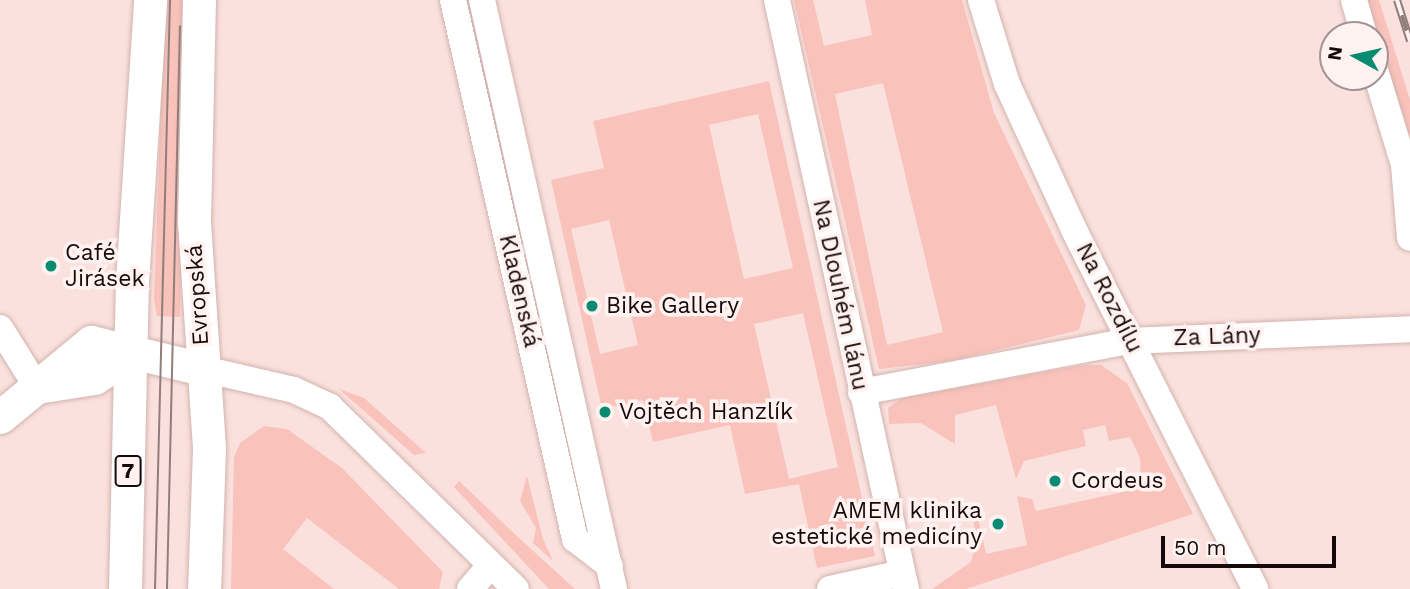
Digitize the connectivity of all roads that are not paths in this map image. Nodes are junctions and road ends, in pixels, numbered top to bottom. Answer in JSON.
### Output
{"nodes":[{"id":1,"x":150,"y":0,"type":"edge"},
{"id":2,"x":200,"y":0,"type":"edge"},
{"id":3,"x":453,"y":0,"type":"edge"},
{"id":4,"x":482,"y":0,"type":"edge"},
{"id":5,"x":777,"y":0,"type":"edge"},
{"id":6,"x":981,"y":0,"type":"edge"},
{"id":7,"x":1354,"y":0,"type":"edge"},
{"id":8,"x":1360,"y":21,"type":"edge"},
{"id":9,"x":1381,"y":91,"type":"edge"},
{"id":10,"x":1410,"y":238,"type":"edge"},
{"id":11,"x":0,"y":328,"type":"edge"},
{"id":12,"x":1410,"y":329,"type":"edge"},
{"id":13,"x":1129,"y":341,"type":"junction"},
{"id":14,"x":130,"y":355,"type":"junction"},
{"id":15,"x":203,"y":369,"type":"junction"},
{"id":16,"x":37,"y":387,"type":"junction"},
{"id":17,"x":861,"y":392,"type":"junction"},
{"id":18,"x":0,"y":417,"type":"edge"},
{"id":19,"x":491,"y":565,"type":"junction"},
{"id":20,"x":612,"y":577,"type":"edge"},
{"id":21,"x":904,"y":581,"type":"edge"},
{"id":22,"x":125,"y":589,"type":"edge"},
{"id":23,"x":204,"y":589,"type":"edge"},
{"id":24,"x":470,"y":589,"type":"edge"},
{"id":25,"x":516,"y":589,"type":"edge"},
{"id":26,"x":830,"y":589,"type":"edge"},
{"id":27,"x":1255,"y":589,"type":"edge"}],
"edges":[{"from":1,"to":14,"type":"main road","number":"7"},
{"from":2,"to":15,"type":"main road","name":"Evropská"},
{"from":3,"to":20,"type":"street","name":"Kladenská"},
{"from":4,"to":20,"type":"street","name":"Kladenská"},
{"from":5,"to":17,"type":"street","name":"Na Dlouhém lánu"},
{"from":6,"to":13,"type":"street","name":"Na Rozdílu"},
{"from":7,"to":8,"type":"street"},
{"from":9,"to":10,"type":"street"},
{"from":11,"to":16,"type":"street"},
{"from":12,"to":13,"type":"street","name":"Za Lány"},
{"from":13,"to":17,"type":"street","name":"Za Lány"},
{"from":13,"to":27,"type":"street","name":"Na Rozdílu"},
{"from":14,"to":15,"type":"main road"},
{"from":14,"to":16,"type":"main road"},
{"from":14,"to":22,"type":"main road","number":"7"},
{"from":15,"to":19,"type":"street"},
{"from":15,"to":23,"type":"main road","name":"Evropská"},
{"from":16,"to":18,"type":"main road"},
{"from":17,"to":21,"type":"street","name":"Na Dlouhém lánu"},
{"from":19,"to":24,"type":"street"},
{"from":19,"to":25,"type":"street"},
{"from":21,"to":26,"type":"street"}]}
